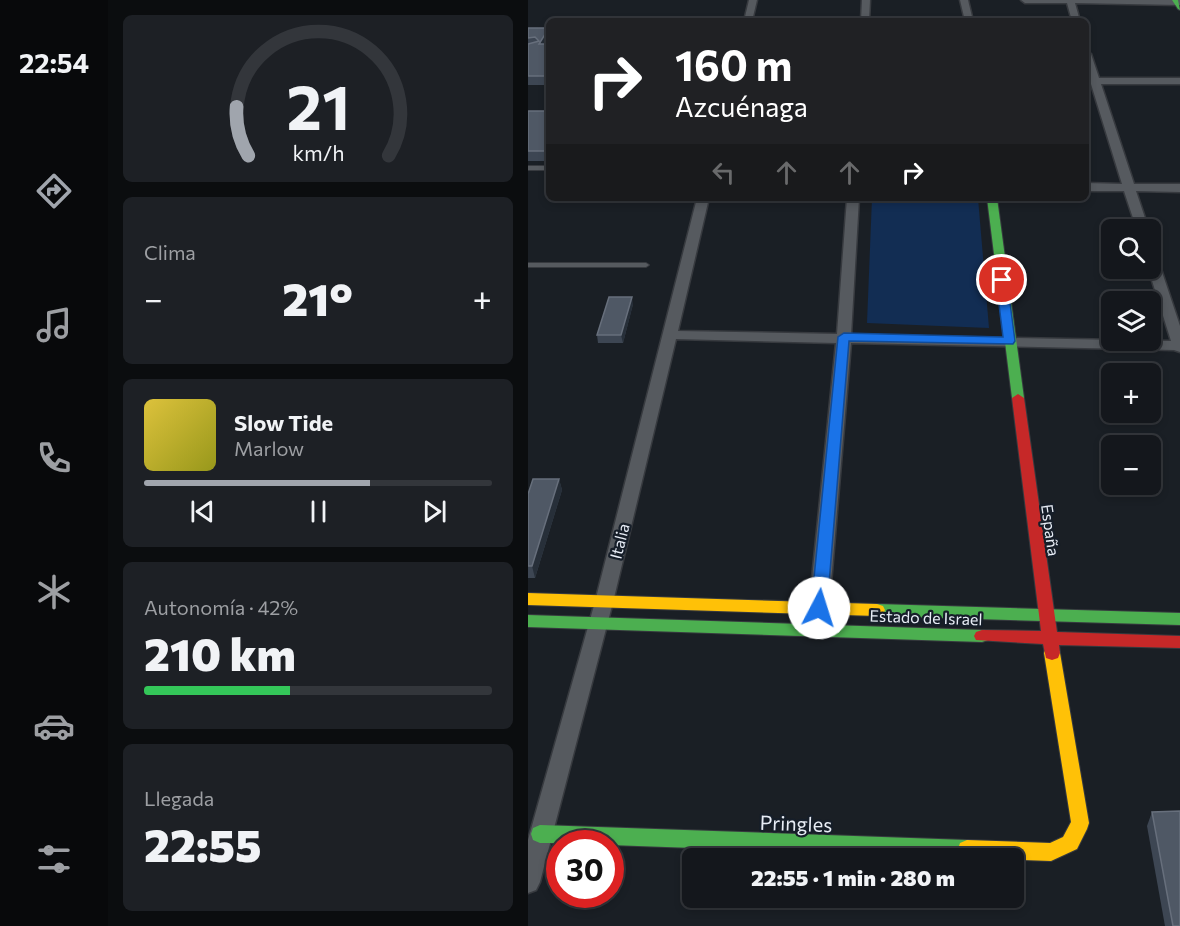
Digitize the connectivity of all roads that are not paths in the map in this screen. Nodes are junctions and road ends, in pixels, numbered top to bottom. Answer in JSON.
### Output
{"nodes":[{"id":1,"x":753,"y":0,"type":"edge"},
{"id":2,"x":866,"y":0,"type":"edge"},
{"id":3,"x":964,"y":0,"type":"edge"},
{"id":4,"x":1025,"y":0,"type":"edge"},
{"id":5,"x":1070,"y":0,"type":"edge"},
{"id":6,"x":1178,"y":3,"type":"edge"},
{"id":7,"x":749,"y":18,"type":"edge"},
{"id":8,"x":865,"y":18,"type":"edge"},
{"id":9,"x":968,"y":18,"type":"edge"},
{"id":10,"x":1075,"y":18,"type":"edge"},
{"id":11,"x":1090,"y":81,"type":"edge"},
{"id":12,"x":1180,"y":81,"type":"edge"},
{"id":13,"x":528,"y":168,"type":"edge"},
{"id":14,"x":546,"y":168,"type":"edge"},
{"id":15,"x":1089,"y":187,"type":"edge"},
{"id":16,"x":1130,"y":188,"type":"junction"},
{"id":17,"x":1180,"y":188,"type":"edge"},
{"id":18,"x":702,"y":201,"type":"edge"},
{"id":19,"x":853,"y":201,"type":"edge"},
{"id":20,"x":992,"y":201,"type":"edge"},
{"id":21,"x":1140,"y":219,"type":"edge"},
{"id":22,"x":528,"y":265,"type":"edge"},
{"id":23,"x":646,"y":266,"type":"dead end"},
{"id":24,"x":1158,"y":279,"type":"edge"},
{"id":25,"x":671,"y":335,"type":"junction"},
{"id":26,"x":844,"y":337,"type":"junction"},
{"id":27,"x":1009,"y":341,"type":"junction"},
{"id":28,"x":1180,"y":347,"type":"edge"},
{"id":29,"x":528,"y":599,"type":"edge"},
{"id":30,"x":604,"y":602,"type":"junction"},
{"id":31,"x":819,"y":608,"type":"junction"},
{"id":32,"x":1046,"y":615,"type":"junction"},
{"id":33,"x":1180,"y":619,"type":"edge"},
{"id":34,"x":528,"y":621,"type":"edge"},
{"id":35,"x":597,"y":623,"type":"junction"},
{"id":36,"x":1048,"y":637,"type":"junction"},
{"id":37,"x":1180,"y":642,"type":"edge"},
{"id":38,"x":540,"y":834,"type":"junction"},
{"id":39,"x":1051,"y":852,"type":"joint"},
{"id":40,"x":528,"y":882,"type":"edge"}],
"edges":[{"from":1,"to":7,"type":"street"},
{"from":2,"to":8,"type":"street"},
{"from":3,"to":9,"type":"street"},
{"from":4,"to":5,"type":"street"},
{"from":5,"to":6,"type":"street"},
{"from":5,"to":10,"type":"street"},
{"from":11,"to":12,"type":"street"},
{"from":11,"to":16,"type":"street"},
{"from":13,"to":14,"type":"lane"},
{"from":15,"to":16,"type":"street"},
{"from":16,"to":17,"type":"street"},
{"from":16,"to":21,"type":"street"},
{"from":18,"to":25,"type":"street","name":"Italia"},
{"from":19,"to":26,"type":"street"},
{"from":20,"to":27,"type":"street","name":"España"},
{"from":22,"to":23,"type":"lane"},
{"from":24,"to":28,"type":"street"},
{"from":25,"to":26,"type":"street"},
{"from":25,"to":30,"type":"street","name":"Italia"},
{"from":26,"to":27,"type":"street"},
{"from":26,"to":31,"type":"street"},
{"from":27,"to":28,"type":"street"},
{"from":27,"to":32,"type":"street","name":"España"},
{"from":29,"to":30,"type":"street","name":"Estado de Israel"},
{"from":30,"to":31,"type":"street","name":"Estado de Israel"},
{"from":30,"to":35,"type":"street","name":"Italia"},
{"from":31,"to":32,"type":"street","name":"Estado de Israel"},
{"from":32,"to":33,"type":"street","name":"Estado de Israel"},
{"from":32,"to":36,"type":"street","name":"España"},
{"from":34,"to":35,"type":"street","name":"Estado de Israel"},
{"from":35,"to":36,"type":"street","name":"Estado de Israel"},
{"from":35,"to":38,"type":"street","name":"Italia"},
{"from":36,"to":37,"type":"street","name":"Estado de Israel"},
{"from":36,"to":39,"type":"street","name":"España"},
{"from":38,"to":39,"type":"street","name":"Pringles"},
{"from":38,"to":40,"type":"street","name":"Italia"}]}
